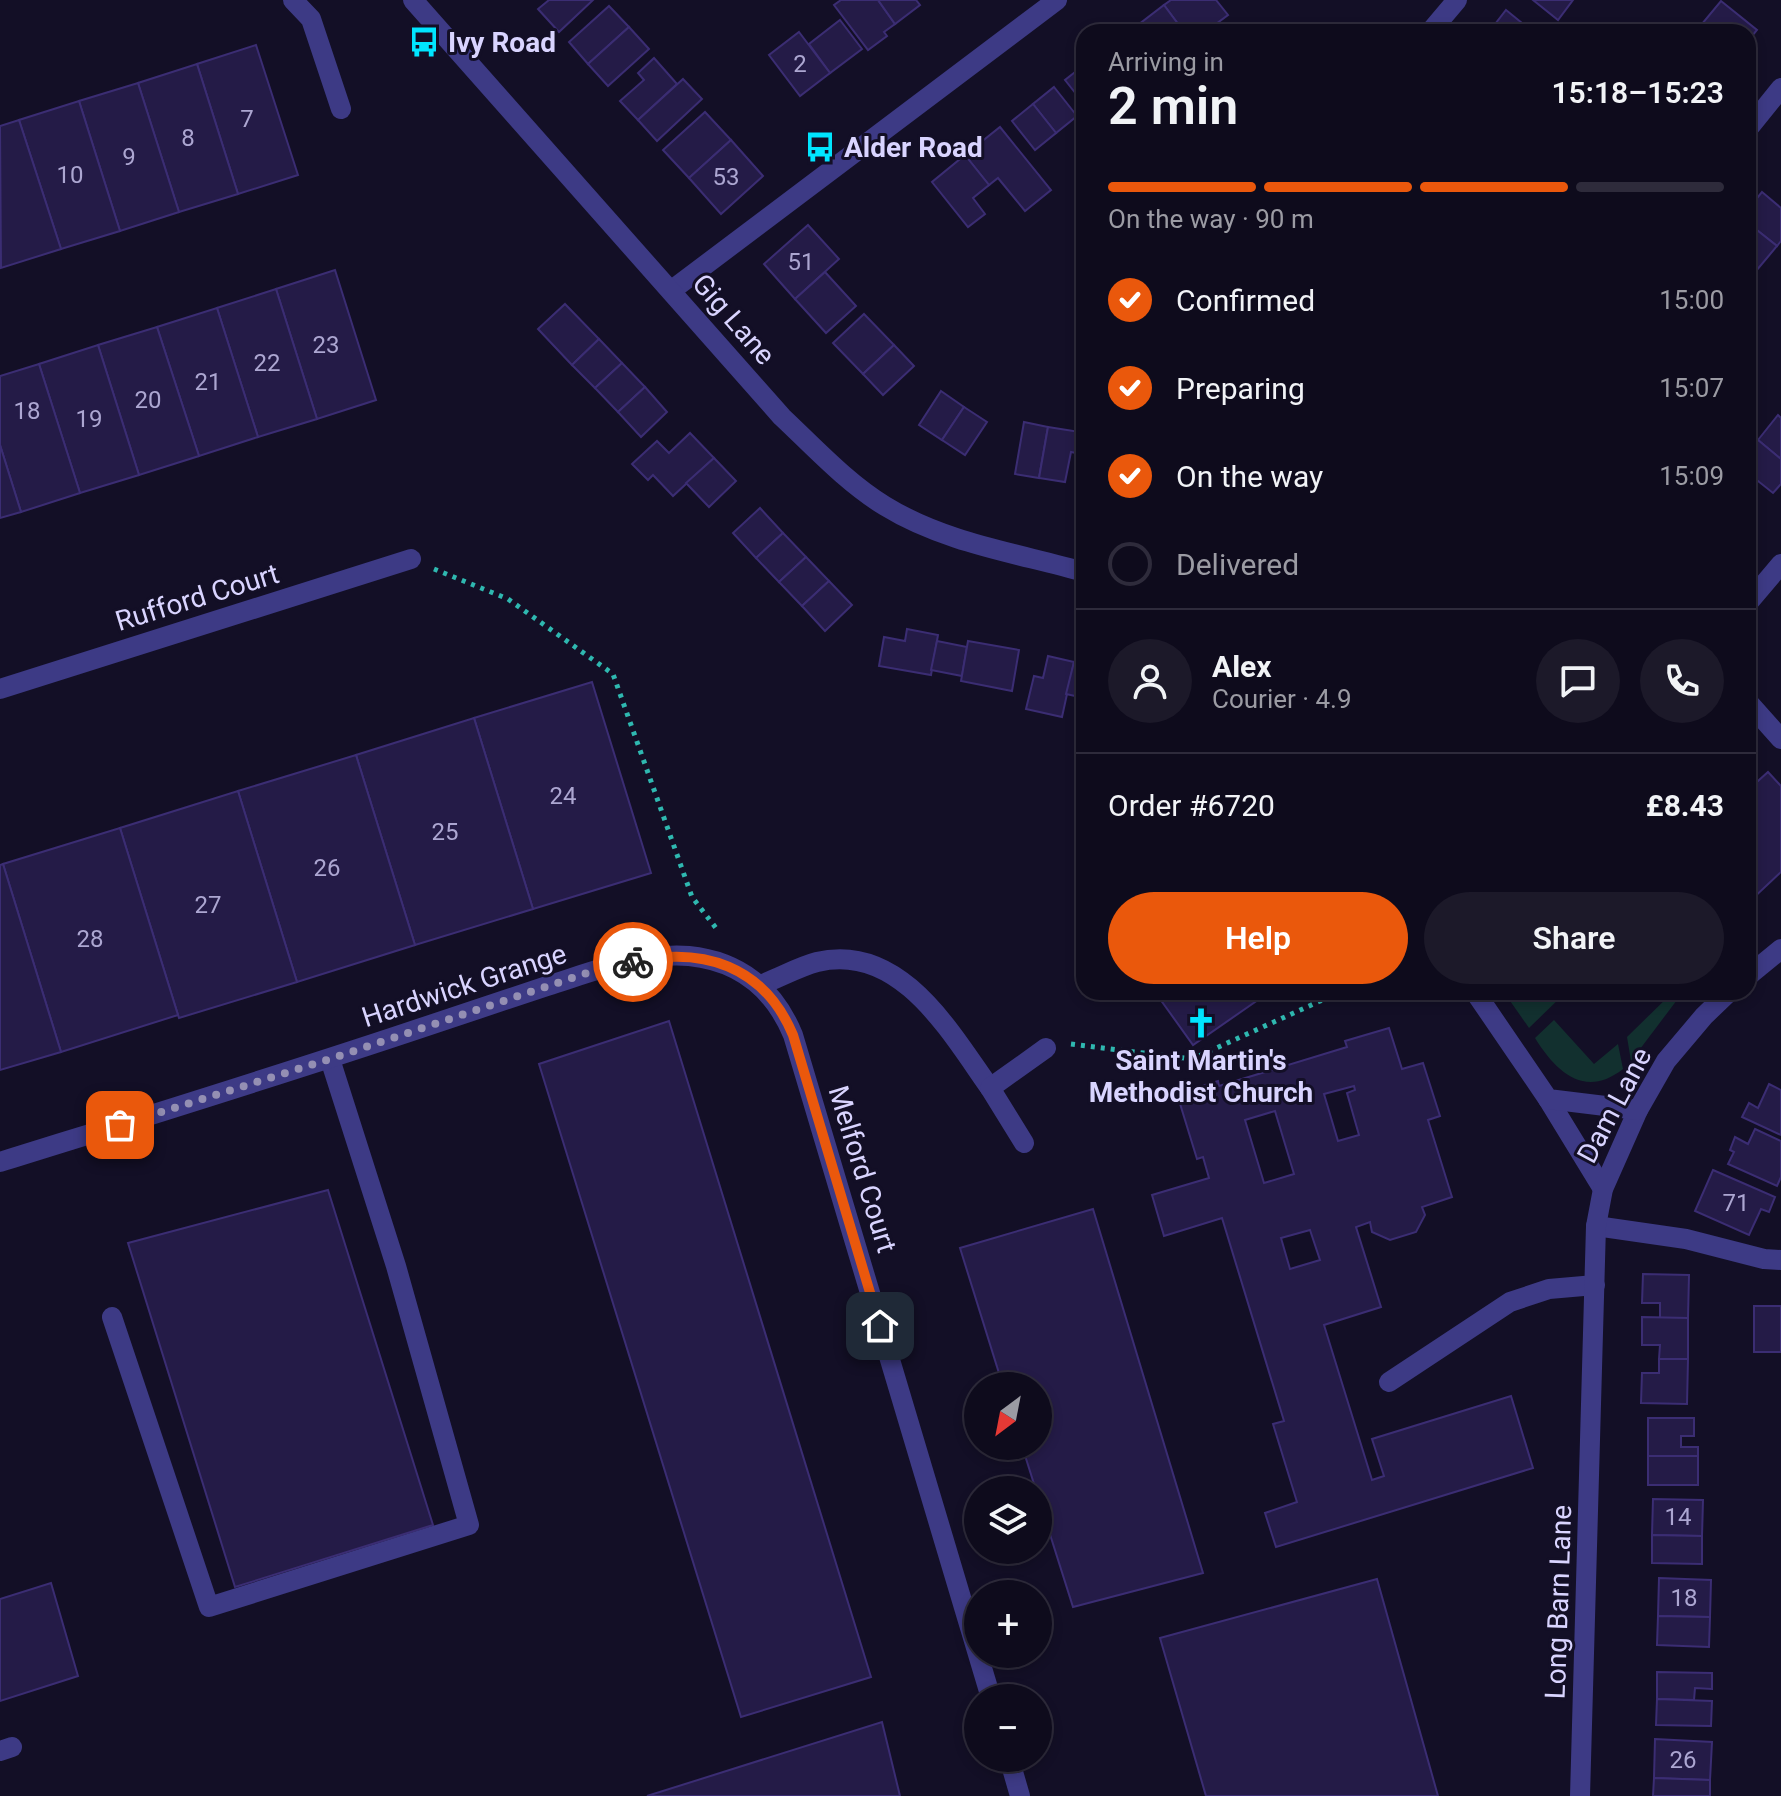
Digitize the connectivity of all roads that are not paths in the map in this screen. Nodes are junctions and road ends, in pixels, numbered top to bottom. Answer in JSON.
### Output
{"nodes":[{"id":1,"x":293,"y":0,"type":"edge"},
{"id":2,"x":413,"y":0,"type":"edge"},
{"id":3,"x":1057,"y":0,"type":"edge"},
{"id":4,"x":1457,"y":0,"type":"edge"},
{"id":5,"x":1437,"y":24,"type":"edge"},
{"id":6,"x":1781,"y":88,"type":"edge"},
{"id":7,"x":341,"y":109,"type":"dead end"},
{"id":8,"x":1756,"y":119,"type":"edge"},
{"id":9,"x":672,"y":290,"type":"junction"},
{"id":10,"x":411,"y":559,"type":"road end"},
{"id":11,"x":1781,"y":564,"type":"edge"},
{"id":12,"x":1076,"y":570,"type":"edge"},
{"id":13,"x":1756,"y":594,"type":"edge"},
{"id":14,"x":0,"y":689,"type":"edge"},
{"id":15,"x":1756,"y":711,"type":"edge"},
{"id":16,"x":1781,"y":739,"type":"edge"},
{"id":17,"x":1781,"y":949,"type":"edge"},
{"id":18,"x":1756,"y":969,"type":"edge"},
{"id":19,"x":760,"y":985,"type":"junction"},
{"id":20,"x":1480,"y":1000,"type":"edge"},
{"id":21,"x":1721,"y":1000,"type":"edge"},
{"id":22,"x":1046,"y":1048,"type":"road end"},
{"id":23,"x":330,"y":1059,"type":"junction"},
{"id":24,"x":990,"y":1088,"type":"junction"},
{"id":25,"x":1548,"y":1099,"type":"junction"},
{"id":26,"x":1638,"y":1110,"type":"junction"},
{"id":27,"x":1024,"y":1143,"type":"dead end"},
{"id":28,"x":0,"y":1162,"type":"edge"},
{"id":29,"x":1603,"y":1189,"type":"junction"},
{"id":30,"x":1596,"y":1226,"type":"junction"},
{"id":31,"x":1781,"y":1260,"type":"edge"},
{"id":32,"x":1595,"y":1285,"type":"junction"},
{"id":33,"x":112,"y":1317,"type":"dead end"},
{"id":34,"x":1389,"y":1382,"type":"dead end"},
{"id":35,"x":1591,"y":1409,"type":"joint"},
{"id":36,"x":987,"y":1684,"type":"edge"},
{"id":37,"x":1013,"y":1772,"type":"edge"},
{"id":38,"x":1020,"y":1796,"type":"edge"},
{"id":39,"x":1580,"y":1796,"type":"edge"}],
"edges":[{"from":1,"to":7,"type":"street"},
{"from":2,"to":9,"type":"street","name":"Gig Lane"},
{"from":3,"to":9,"type":"street"},
{"from":4,"to":5,"type":"street"},
{"from":6,"to":8,"type":"street"},
{"from":9,"to":12,"type":"street","name":"Gig Lane"},
{"from":10,"to":14,"type":"street","name":"Rufford Court"},
{"from":11,"to":13,"type":"street"},
{"from":15,"to":16,"type":"street"},
{"from":17,"to":18,"type":"street"},
{"from":19,"to":23,"type":"street","name":"Hardwick Grange"},
{"from":19,"to":24,"type":"street"},
{"from":19,"to":36,"type":"street","name":"Melford Court"},
{"from":20,"to":25,"type":"street"},
{"from":21,"to":26,"type":"street","name":"Dam Lane"},
{"from":22,"to":24,"type":"street"},
{"from":23,"to":28,"type":"street","name":"Hardwick Grange"},
{"from":23,"to":33,"type":"street"},
{"from":24,"to":27,"type":"street"},
{"from":25,"to":26,"type":"street"},
{"from":25,"to":29,"type":"street"},
{"from":26,"to":29,"type":"street","name":"Dam Lane"},
{"from":29,"to":30,"type":"street","name":"Dam Lane"},
{"from":30,"to":31,"type":"street"},
{"from":30,"to":32,"type":"street","name":"Dam Lane"},
{"from":32,"to":34,"type":"street"},
{"from":32,"to":35,"type":"street","name":"Dam Lane"},
{"from":35,"to":39,"type":"street","name":"Long Barn Lane"},
{"from":37,"to":38,"type":"street"}]}
